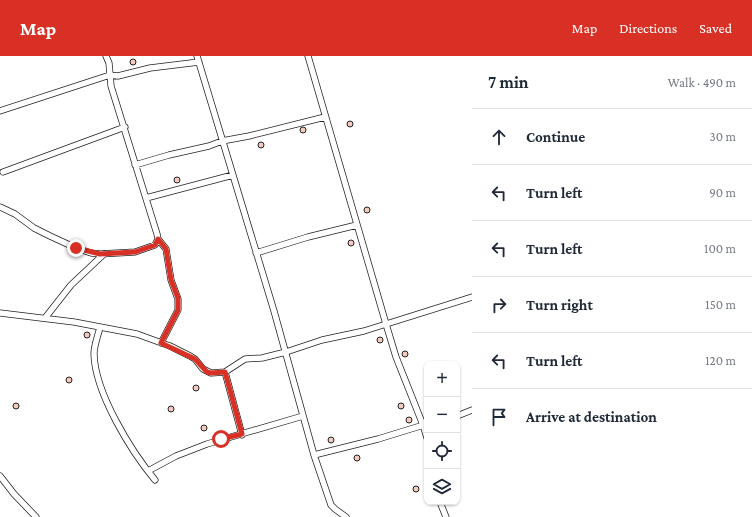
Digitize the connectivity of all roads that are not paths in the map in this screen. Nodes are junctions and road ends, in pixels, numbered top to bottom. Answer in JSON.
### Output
{"nodes":[{"id":1,"x":106,"y":56,"type":"edge"},
{"id":2,"x":308,"y":56,"type":"edge"},
{"id":3,"x":198,"y":59,"type":"edge"},
{"id":4,"x":110,"y":75,"type":"junction"},
{"id":5,"x":0,"y":110,"type":"edge"},
{"id":6,"x":325,"y":117,"type":"junction"},
{"id":7,"x":125,"y":127,"type":"junction"},
{"id":8,"x":222,"y":141,"type":"junction"},
{"id":9,"x":135,"y":165,"type":"junction"},
{"id":10,"x":3,"y":172,"type":"dead end"},
{"id":11,"x":233,"y":175,"type":"junction"},
{"id":12,"x":146,"y":198,"type":"junction"},
{"id":13,"x":0,"y":207,"type":"edge"},
{"id":14,"x":357,"y":224,"type":"junction"},
{"id":15,"x":158,"y":239,"type":"junction"},
{"id":16,"x":105,"y":253,"type":"junction"},
{"id":17,"x":256,"y":253,"type":"junction"},
{"id":18,"x":472,"y":297,"type":"edge"},
{"id":19,"x":0,"y":313,"type":"edge"},
{"id":20,"x":45,"y":318,"type":"junction"},
{"id":21,"x":386,"y":324,"type":"junction"},
{"id":22,"x":100,"y":327,"type":"junction"},
{"id":23,"x":161,"y":343,"type":"junction"},
{"id":24,"x":286,"y":352,"type":"junction"},
{"id":25,"x":225,"y":372,"type":"junction"},
{"id":26,"x":472,"y":410,"type":"edge"},
{"id":27,"x":460,"y":415,"type":"edge"},
{"id":28,"x":303,"y":416,"type":"junction"},
{"id":29,"x":424,"y":423,"type":"edge"},
{"id":30,"x":424,"y":425,"type":"edge"},
{"id":31,"x":242,"y":434,"type":"junction"},
{"id":32,"x":314,"y":455,"type":"junction"},
{"id":33,"x":148,"y":471,"type":"junction"},
{"id":34,"x":0,"y":476,"type":"edge"},
{"id":35,"x":155,"y":480,"type":"dead end"},
{"id":36,"x":441,"y":505,"type":"edge"},
{"id":37,"x":36,"y":517,"type":"edge"},
{"id":38,"x":346,"y":517,"type":"edge"},
{"id":39,"x":446,"y":517,"type":"edge"}],
"edges":[{"from":1,"to":4,"type":"street"},
{"from":2,"to":6,"type":"street"},
{"from":3,"to":4,"type":"street"},
{"from":3,"to":8,"type":"street"},
{"from":4,"to":5,"type":"street"},
{"from":4,"to":7,"type":"street"},
{"from":6,"to":8,"type":"street"},
{"from":6,"to":14,"type":"street"},
{"from":7,"to":9,"type":"street"},
{"from":7,"to":10,"type":"street"},
{"from":8,"to":9,"type":"street"},
{"from":8,"to":11,"type":"street"},
{"from":9,"to":12,"type":"street"},
{"from":11,"to":12,"type":"street"},
{"from":11,"to":17,"type":"street"},
{"from":12,"to":15,"type":"street"},
{"from":13,"to":16,"type":"street"},
{"from":14,"to":17,"type":"street"},
{"from":14,"to":21,"type":"street"},
{"from":15,"to":16,"type":"street"},
{"from":15,"to":23,"type":"street"},
{"from":16,"to":20,"type":"street"},
{"from":17,"to":24,"type":"street"},
{"from":18,"to":21,"type":"street"},
{"from":19,"to":20,"type":"street"},
{"from":20,"to":22,"type":"street"},
{"from":21,"to":24,"type":"street"},
{"from":21,"to":29,"type":"street"},
{"from":22,"to":23,"type":"street"},
{"from":22,"to":33,"type":"street"},
{"from":23,"to":25,"type":"street"},
{"from":24,"to":25,"type":"street"},
{"from":24,"to":28,"type":"street"},
{"from":25,"to":31,"type":"street"},
{"from":26,"to":27,"type":"street"},
{"from":28,"to":31,"type":"street"},
{"from":28,"to":32,"type":"street"},
{"from":30,"to":32,"type":"street"},
{"from":31,"to":33,"type":"street"},
{"from":32,"to":38,"type":"street"},
{"from":33,"to":35,"type":"street"},
{"from":34,"to":37,"type":"street"},
{"from":36,"to":39,"type":"street"}]}
